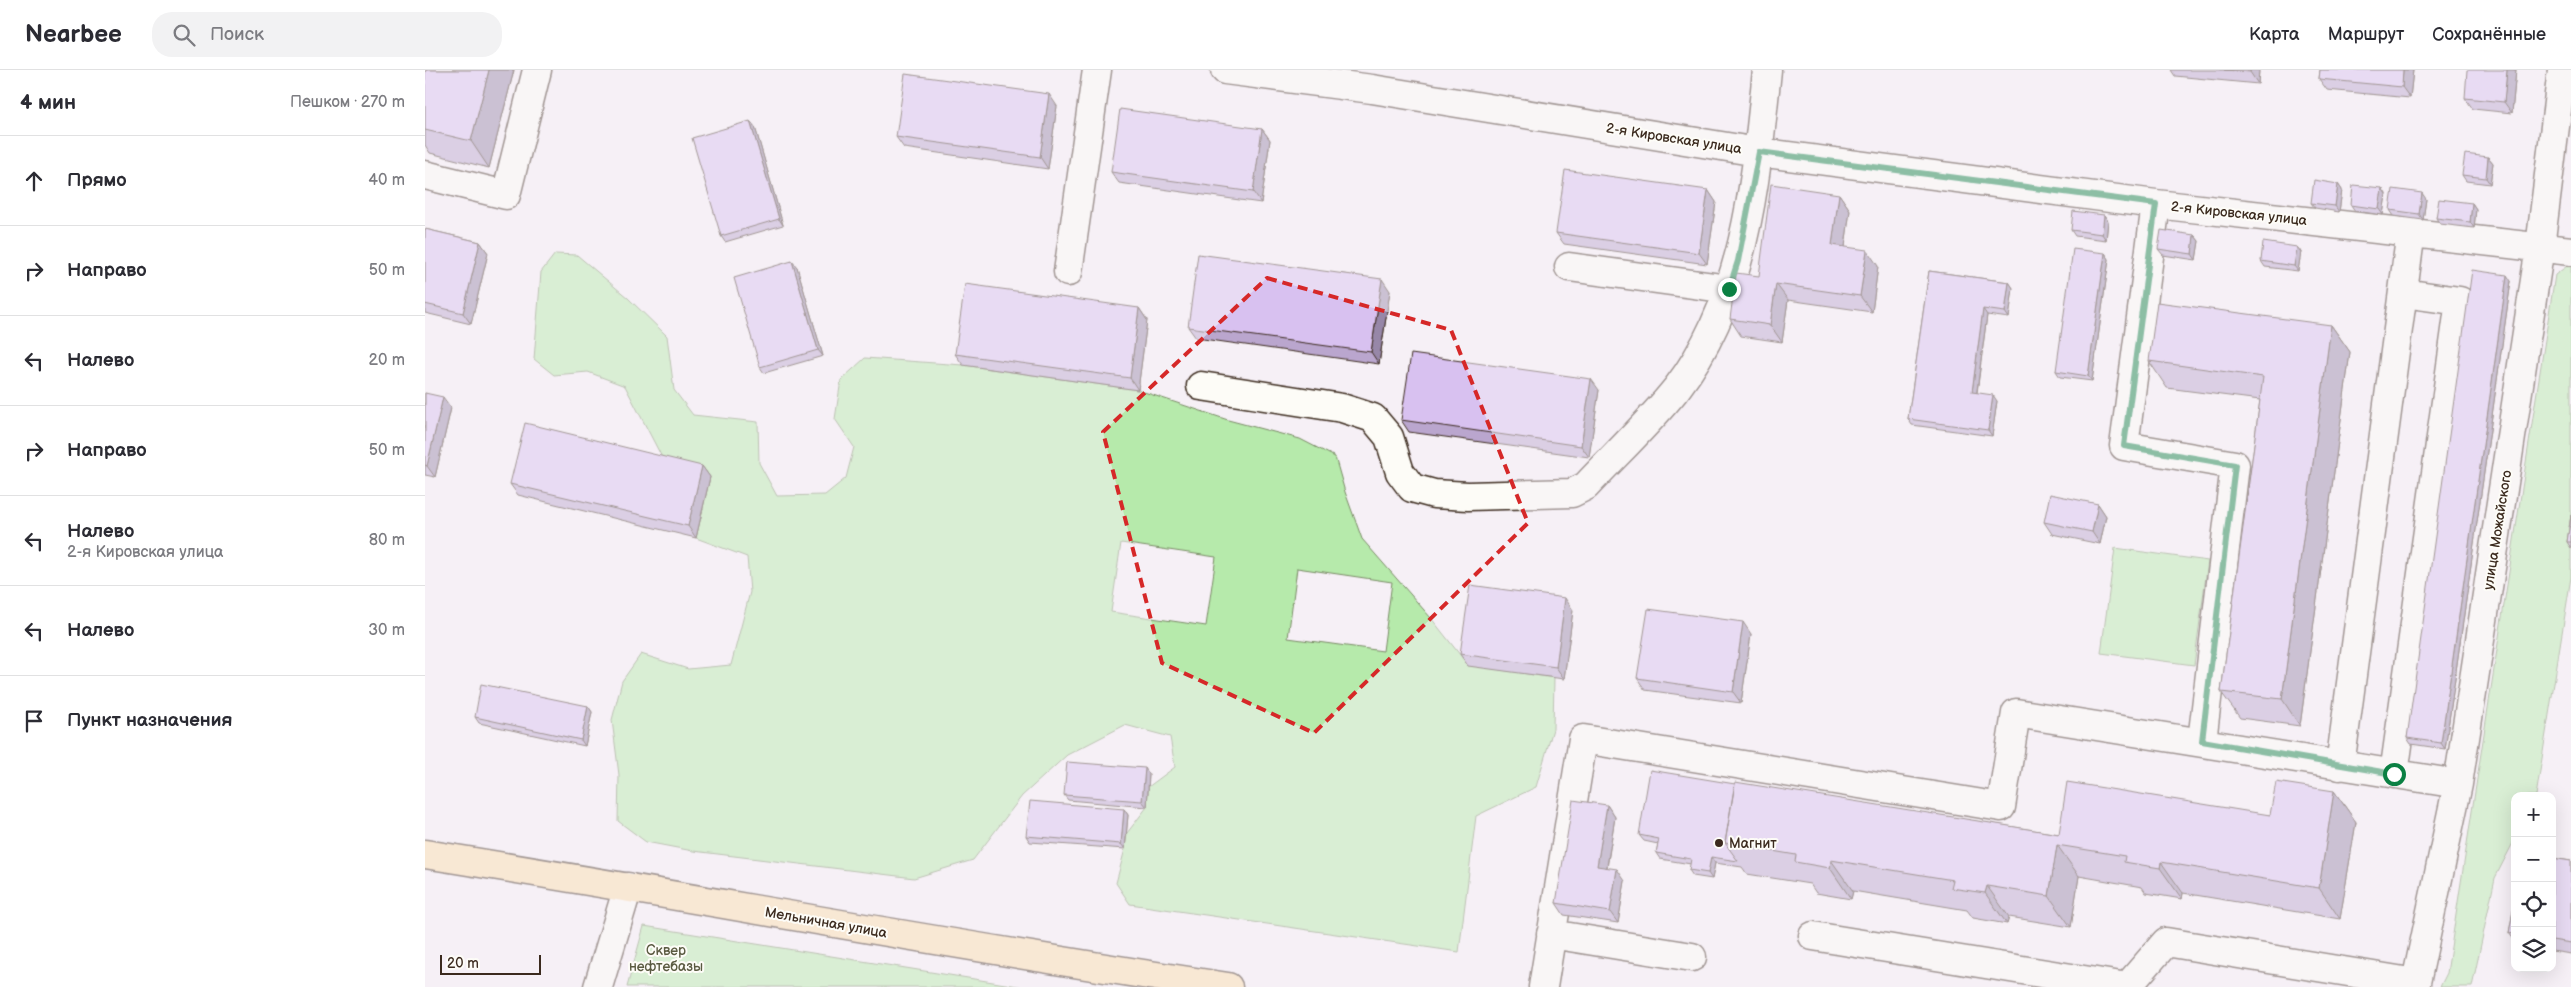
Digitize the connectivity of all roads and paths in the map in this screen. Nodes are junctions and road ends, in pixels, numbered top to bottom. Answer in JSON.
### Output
{"nodes":[{"id":1,"x":537,"y":70,"type":"edge"},
{"id":2,"x":1097,"y":70,"type":"edge"},
{"id":3,"x":1225,"y":70,"type":"edge"},
{"id":4,"x":1767,"y":70,"type":"edge"},
{"id":5,"x":2563,"y":70,"type":"edge"},
{"id":6,"x":1373,"y":80,"type":"edge"},
{"id":7,"x":1759,"y":152,"type":"junction"},
{"id":8,"x":425,"y":175,"type":"edge"},
{"id":9,"x":2156,"y":204,"type":"junction"},
{"id":10,"x":2411,"y":231,"type":"junction"},
{"id":11,"x":2540,"y":247,"type":"junction"},
{"id":12,"x":2571,"y":251,"type":"edge"},
{"id":13,"x":1569,"y":266,"type":"dead end"},
{"id":14,"x":1068,"y":272,"type":"dead end"},
{"id":15,"x":1729,"y":289,"type":"junction"},
{"id":16,"x":2403,"y":293,"type":"junction"},
{"id":17,"x":1201,"y":386,"type":"dead end"},
{"id":18,"x":2202,"y":741,"type":"junction"},
{"id":19,"x":2340,"y":766,"type":"junction"},
{"id":20,"x":2394,"y":774,"type":"junction"},
{"id":21,"x":2458,"y":784,"type":"junction"},
{"id":22,"x":425,"y":854,"type":"edge"},
{"id":23,"x":628,"y":887,"type":"junction"},
{"id":24,"x":1551,"y":934,"type":"junction"},
{"id":25,"x":1813,"y":936,"type":"dead end"},
{"id":26,"x":1691,"y":957,"type":"dead end"},
{"id":27,"x":2416,"y":985,"type":"edge"},
{"id":28,"x":598,"y":987,"type":"edge"},
{"id":29,"x":1228,"y":987,"type":"edge"},
{"id":30,"x":1543,"y":987,"type":"edge"}],
"edges":[{"from":1,"to":8,"type":"street"},
{"from":2,"to":14,"type":"street"},
{"from":3,"to":6,"type":"street","name":"2-я Кировская улица"},
{"from":4,"to":7,"type":"street"},
{"from":5,"to":11,"type":"street","name":"улица Можайского"},
{"from":6,"to":7,"type":"street","name":"2-я Кировская улица"},
{"from":7,"to":9,"type":"street","name":"2-я Кировская улица"},
{"from":7,"to":15,"type":"street"},
{"from":9,"to":10,"type":"street","name":"2-я Кировская улица"},
{"from":9,"to":18,"type":"street"},
{"from":10,"to":11,"type":"street","name":"2-я Кировская улица"},
{"from":10,"to":16,"type":"street"},
{"from":11,"to":12,"type":"street","name":"2-я Кировская улица"},
{"from":11,"to":21,"type":"street","name":"улица Можайского"},
{"from":13,"to":15,"type":"street"},
{"from":15,"to":17,"type":"street"},
{"from":16,"to":19,"type":"street"},
{"from":16,"to":20,"type":"street"},
{"from":18,"to":19,"type":"street"},
{"from":18,"to":24,"type":"street"},
{"from":19,"to":20,"type":"street"},
{"from":20,"to":21,"type":"street"},
{"from":21,"to":27,"type":"street","name":"улица Можайского"},
{"from":22,"to":23,"type":"main road","name":"Мельничная улица"},
{"from":23,"to":28,"type":"street"},
{"from":23,"to":29,"type":"main road","name":"Мельничная улица"},
{"from":24,"to":26,"type":"street"},
{"from":24,"to":30,"type":"street"},
{"from":25,"to":27,"type":"street"}]}
